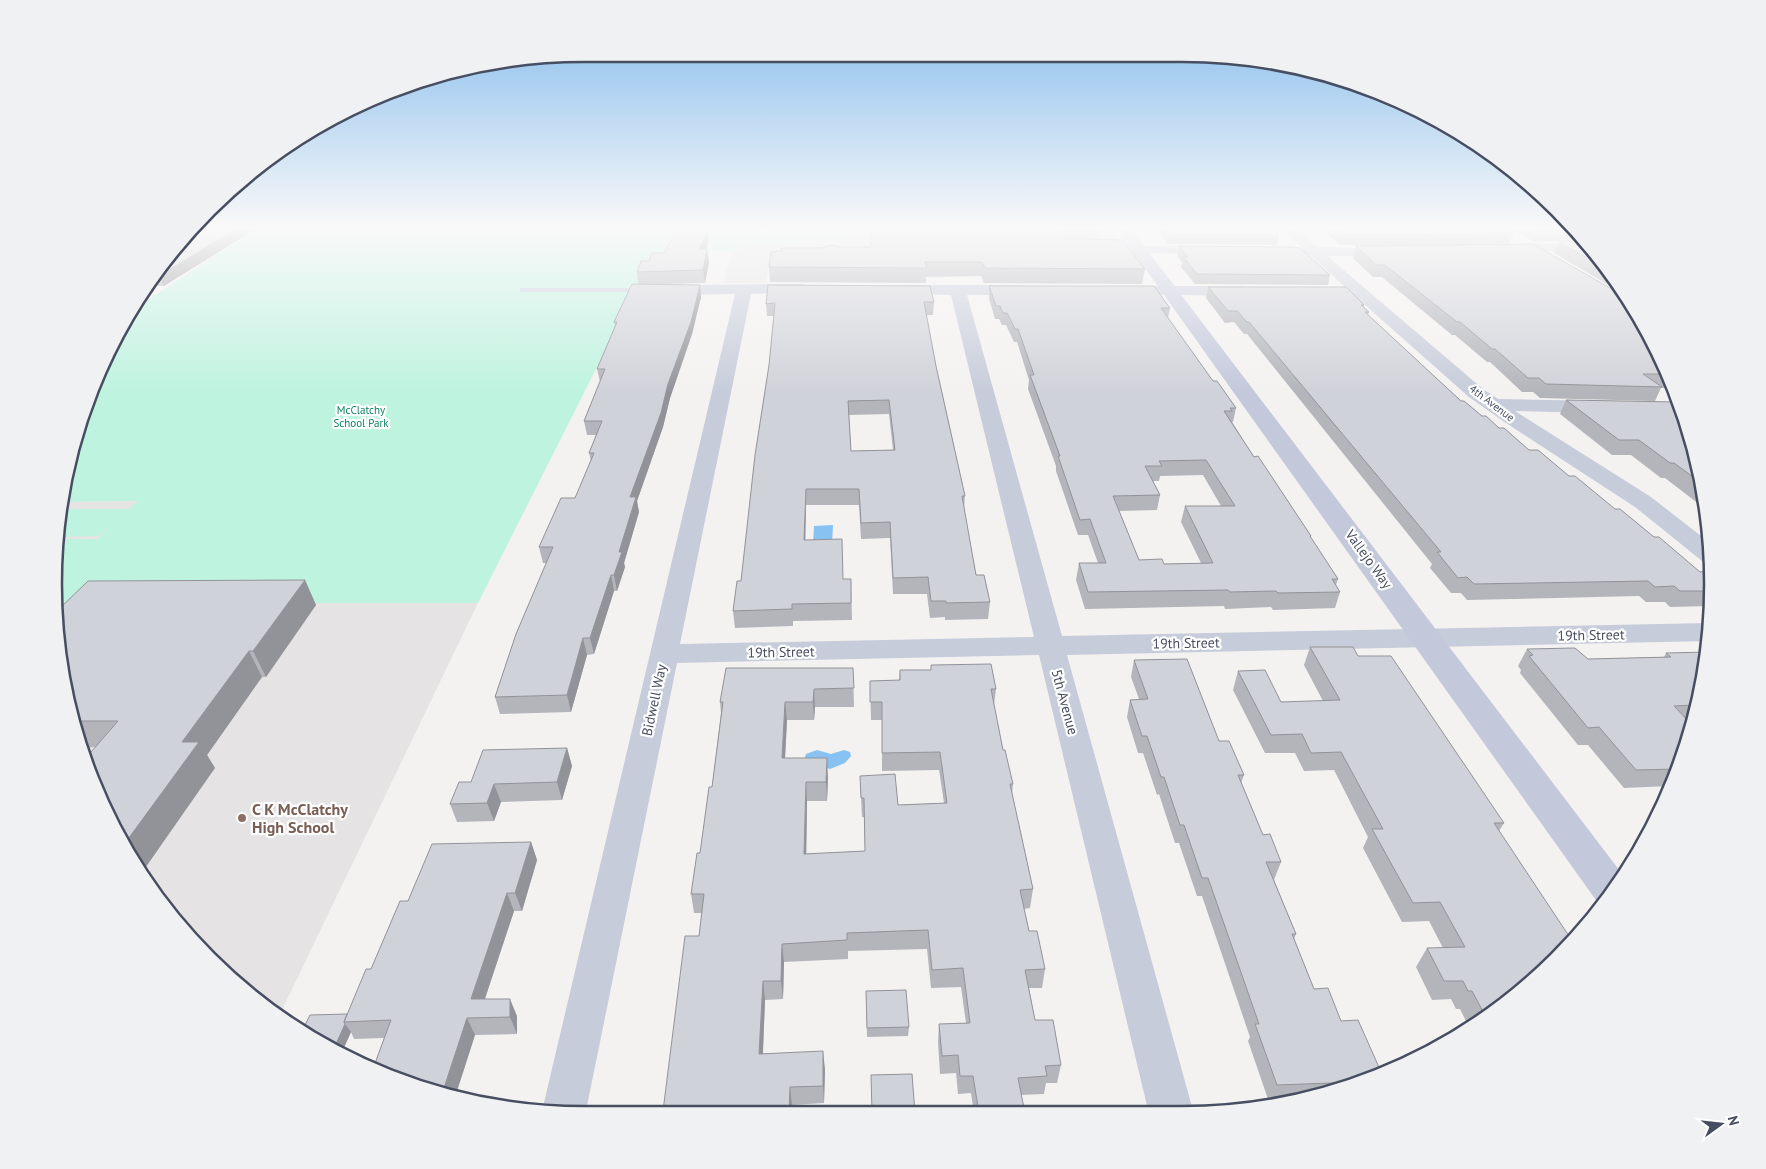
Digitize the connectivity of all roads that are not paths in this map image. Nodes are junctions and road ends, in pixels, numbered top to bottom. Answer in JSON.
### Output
{"nodes":[{"id":1,"x":1165,"y":284,"type":"edge"},
{"id":2,"x":1350,"y":284,"type":"edge"},
{"id":3,"x":744,"y":289,"type":"junction"},
{"id":4,"x":523,"y":290,"type":"dead end"},
{"id":5,"x":637,"y":290,"type":"joint"},
{"id":6,"x":822,"y":290,"type":"edge"},
{"id":7,"x":881,"y":290,"type":"edge"},
{"id":8,"x":958,"y":290,"type":"junction"},
{"id":9,"x":1036,"y":290,"type":"edge"},
{"id":10,"x":1105,"y":290,"type":"edge"},
{"id":11,"x":1171,"y":291,"type":"junction"},
{"id":12,"x":1258,"y":291,"type":"edge"},
{"id":13,"x":1296,"y":292,"type":"edge"},
{"id":14,"x":1362,"y":292,"type":"junction"},
{"id":15,"x":1493,"y":405,"type":"junction"},
{"id":16,"x":1621,"y":408,"type":"edge"},
{"id":17,"x":1702,"y":549,"type":"edge"},
{"id":18,"x":1701,"y":632,"type":"edge"},
{"id":19,"x":1427,"y":638,"type":"junction"},
{"id":20,"x":1050,"y":645,"type":"junction"},
{"id":21,"x":664,"y":654,"type":"junction"},
{"id":22,"x":1608,"y":886,"type":"edge"},
{"id":23,"x":565,"y":1105,"type":"edge"},
{"id":24,"x":1170,"y":1106,"type":"edge"}],
"edges":[{"from":1,"to":11,"type":"street","name":"Vallejo Way"},
{"from":2,"to":14,"type":"street","name":"4th Avenue"},
{"from":3,"to":5,"type":"street"},
{"from":3,"to":6,"type":"street"},
{"from":3,"to":21,"type":"street","name":"Bidwell Way"},
{"from":4,"to":5,"type":"lane"},
{"from":7,"to":8,"type":"street"},
{"from":8,"to":9,"type":"street"},
{"from":8,"to":20,"type":"street","name":"5th Avenue"},
{"from":10,"to":11,"type":"street"},
{"from":11,"to":12,"type":"street"},
{"from":11,"to":19,"type":"street","name":"Vallejo Way"},
{"from":13,"to":14,"type":"street"},
{"from":14,"to":15,"type":"street","name":"4th Avenue"},
{"from":15,"to":16,"type":"street"},
{"from":15,"to":17,"type":"street","name":"4th Avenue"},
{"from":18,"to":19,"type":"street","name":"19th Street"},
{"from":19,"to":20,"type":"street","name":"19th Street"},
{"from":19,"to":22,"type":"street","name":"Vallejo Way"},
{"from":20,"to":21,"type":"street","name":"19th Street"},
{"from":20,"to":24,"type":"street","name":"5th Avenue"},
{"from":21,"to":23,"type":"street","name":"Bidwell Way"}]}
